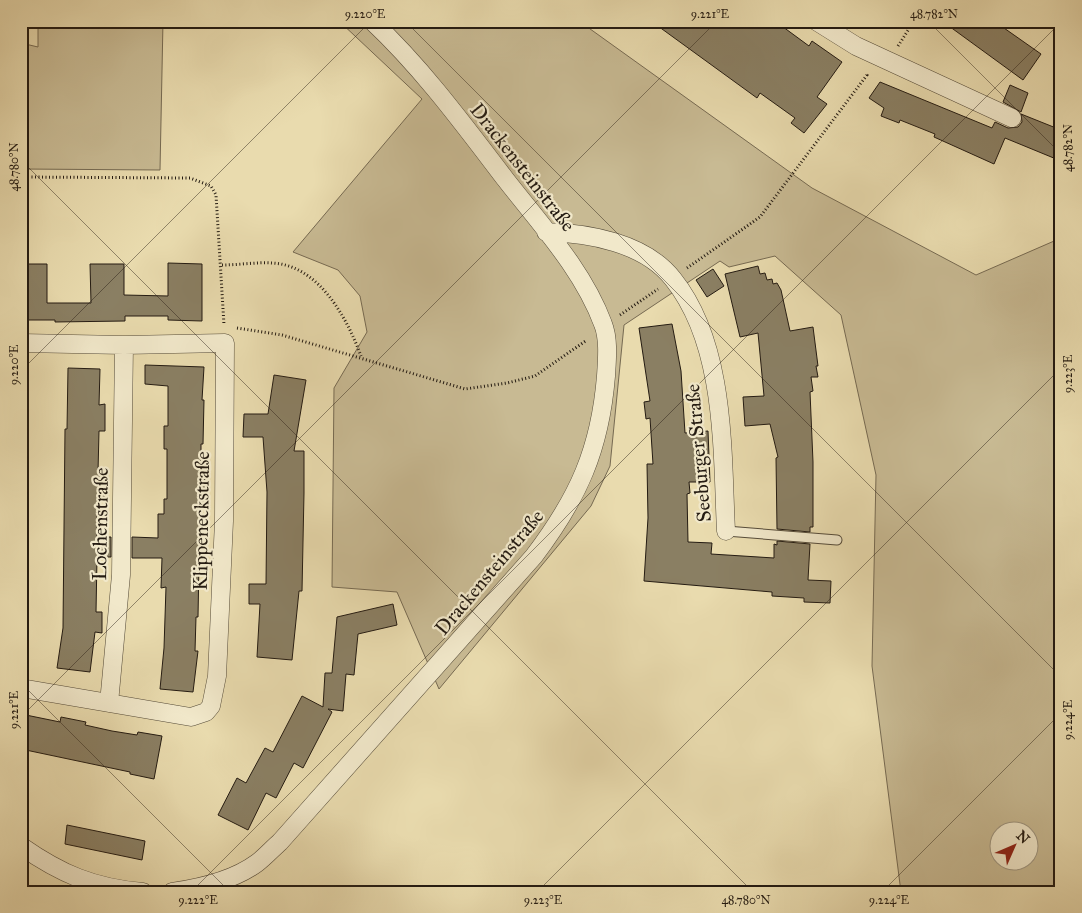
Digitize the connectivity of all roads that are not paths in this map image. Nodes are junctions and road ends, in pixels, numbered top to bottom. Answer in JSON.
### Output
{"nodes":[{"id":1,"x":372,"y":21,"type":"edge"},
{"id":2,"x":816,"y":21,"type":"edge"},
{"id":3,"x":1012,"y":118,"type":"dead end"},
{"id":4,"x":546,"y":232,"type":"junction"},
{"id":5,"x":21,"y":343,"type":"edge"},
{"id":6,"x":124,"y":345,"type":"junction"},
{"id":7,"x":726,"y":531,"type":"joint"},
{"id":8,"x":836,"y":540,"type":"dead end"},
{"id":9,"x":21,"y":688,"type":"edge"},
{"id":10,"x":109,"y":703,"type":"junction"},
{"id":11,"x":21,"y":846,"type":"edge"},
{"id":12,"x":143,"y":892,"type":"edge"},
{"id":13,"x":172,"y":892,"type":"edge"}],
"edges":[{"from":1,"to":4,"type":"street","name":"Drackensteinstraße"},
{"from":2,"to":3,"type":"street"},
{"from":4,"to":7,"type":"street","name":"Seeburger Straße"},
{"from":4,"to":13,"type":"street","name":"Drackensteinstraße"},
{"from":5,"to":6,"type":"street"},
{"from":6,"to":10,"type":"street","name":"Lochenstraße"},
{"from":6,"to":10,"type":"street","name":"Klippeneckstraße"},
{"from":7,"to":8,"type":"lane"},
{"from":9,"to":10,"type":"street","name":"Klippeneckstraße"},
{"from":11,"to":12,"type":"street"}]}
